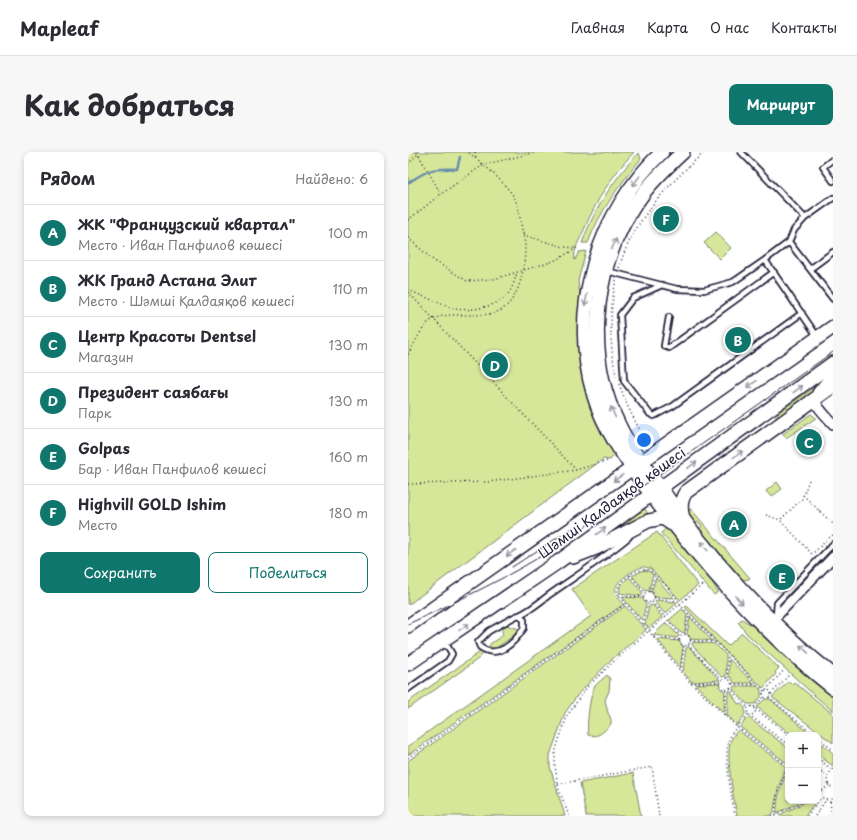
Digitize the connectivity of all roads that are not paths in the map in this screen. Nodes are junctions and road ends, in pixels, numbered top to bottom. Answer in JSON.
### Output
{"nodes":[{"id":1,"x":662,"y":152,"type":"edge"},
{"id":2,"x":682,"y":152,"type":"edge"},
{"id":3,"x":741,"y":152,"type":"edge"},
{"id":4,"x":833,"y":159,"type":"edge"},
{"id":5,"x":833,"y":181,"type":"edge"},
{"id":6,"x":833,"y":198,"type":"edge"},
{"id":7,"x":805,"y":218,"type":"junction"},
{"id":8,"x":789,"y":242,"type":"junction"},
{"id":9,"x":833,"y":252,"type":"edge"},
{"id":10,"x":765,"y":260,"type":"junction"},
{"id":11,"x":810,"y":269,"type":"junction"},
{"id":12,"x":605,"y":270,"type":"junction"},
{"id":13,"x":774,"y":272,"type":"junction"},
{"id":14,"x":662,"y":285,"type":"junction"},
{"id":15,"x":833,"y":299,"type":"edge"},
{"id":16,"x":802,"y":313,"type":"junction"},
{"id":17,"x":669,"y":317,"type":"dead end"},
{"id":18,"x":833,"y":327,"type":"edge"},
{"id":19,"x":818,"y":338,"type":"junction"},
{"id":20,"x":833,"y":363,"type":"edge"},
{"id":21,"x":833,"y":373,"type":"edge"},
{"id":22,"x":833,"y":386,"type":"edge"},
{"id":23,"x":814,"y":399,"type":"junction"},
{"id":24,"x":833,"y":424,"type":"edge"},
{"id":25,"x":637,"y":465,"type":"junction"},
{"id":26,"x":656,"y":491,"type":"junction"},
{"id":27,"x":681,"y":524,"type":"junction"},
{"id":28,"x":638,"y":526,"type":"junction"},
{"id":29,"x":833,"y":544,"type":"edge"},
{"id":30,"x":833,"y":557,"type":"edge"},
{"id":31,"x":558,"y":562,"type":"junction"},
{"id":32,"x":520,"y":615,"type":"junction"},
{"id":33,"x":771,"y":622,"type":"junction"},
{"id":34,"x":408,"y":626,"type":"edge"},
{"id":35,"x":442,"y":642,"type":"junction"},
{"id":36,"x":408,"y":664,"type":"edge"},
{"id":37,"x":833,"y":675,"type":"edge"},
{"id":38,"x":833,"y":688,"type":"edge"},
{"id":39,"x":408,"y":689,"type":"edge"}],
"edges":[{"from":1,"to":25,"type":"main road","one_way":true},
{"from":12,"to":2,"type":"main road","one_way":true},
{"from":3,"to":7,"type":"lane"},
{"from":4,"to":5,"type":"lane"},
{"from":6,"to":7,"type":"lane"},
{"from":7,"to":8,"type":"lane"},
{"from":8,"to":10,"type":"lane"},
{"from":8,"to":11,"type":"lane"},
{"from":9,"to":11,"type":"lane"},
{"from":10,"to":13,"type":"lane"},
{"from":10,"to":14,"type":"lane"},
{"from":11,"to":15,"type":"lane"},
{"from":12,"to":14,"type":"lane"},
{"from":25,"to":12,"type":"main road","one_way":true},
{"from":13,"to":16,"type":"lane"},
{"from":13,"to":17,"type":"lane"},
{"from":14,"to":16,"type":"lane"},
{"from":16,"to":19,"type":"lane"},
{"from":18,"to":19,"type":"main road","name":"Шәмші Қалдаяқов көшесі"},
{"from":19,"to":25,"type":"main road","name":"Шәмші Қалдаяқов көшесі","one_way":true},
{"from":26,"to":20,"type":"main road","name":"Шәмші Қалдаяқов көшесі","one_way":true},
{"from":21,"to":23,"type":"street"},
{"from":22,"to":23,"type":"main road"},
{"from":23,"to":24,"type":"street"},
{"from":27,"to":23,"type":"main road","one_way":true},
{"from":25,"to":26,"type":"main road"},
{"from":25,"to":34,"type":"main road","name":"Шәмші Қалдаяқов көшесі","one_way":true},
{"from":26,"to":27,"type":"main road"},
{"from":31,"to":26,"type":"main road","name":"Шәмші Қалдаяқов көшесі","one_way":true},
{"from":27,"to":28,"type":"main road"},
{"from":27,"to":33,"type":"main road"},
{"from":28,"to":31,"type":"main road"},
{"from":28,"to":32,"type":"lane"},
{"from":29,"to":33,"type":"lane"},
{"from":30,"to":33,"type":"street"},
{"from":35,"to":31,"type":"main road","name":"Шәмші Қалдаяқов көшесі","one_way":true},
{"from":32,"to":32,"type":"lane"},
{"from":37,"to":33,"type":"main road","one_way":true},
{"from":33,"to":38,"type":"main road"},
{"from":35,"to":36,"type":"main road","name":"Шәмші Қалдаяқов көшесі"},
{"from":35,"to":39,"type":"lane"}]}
